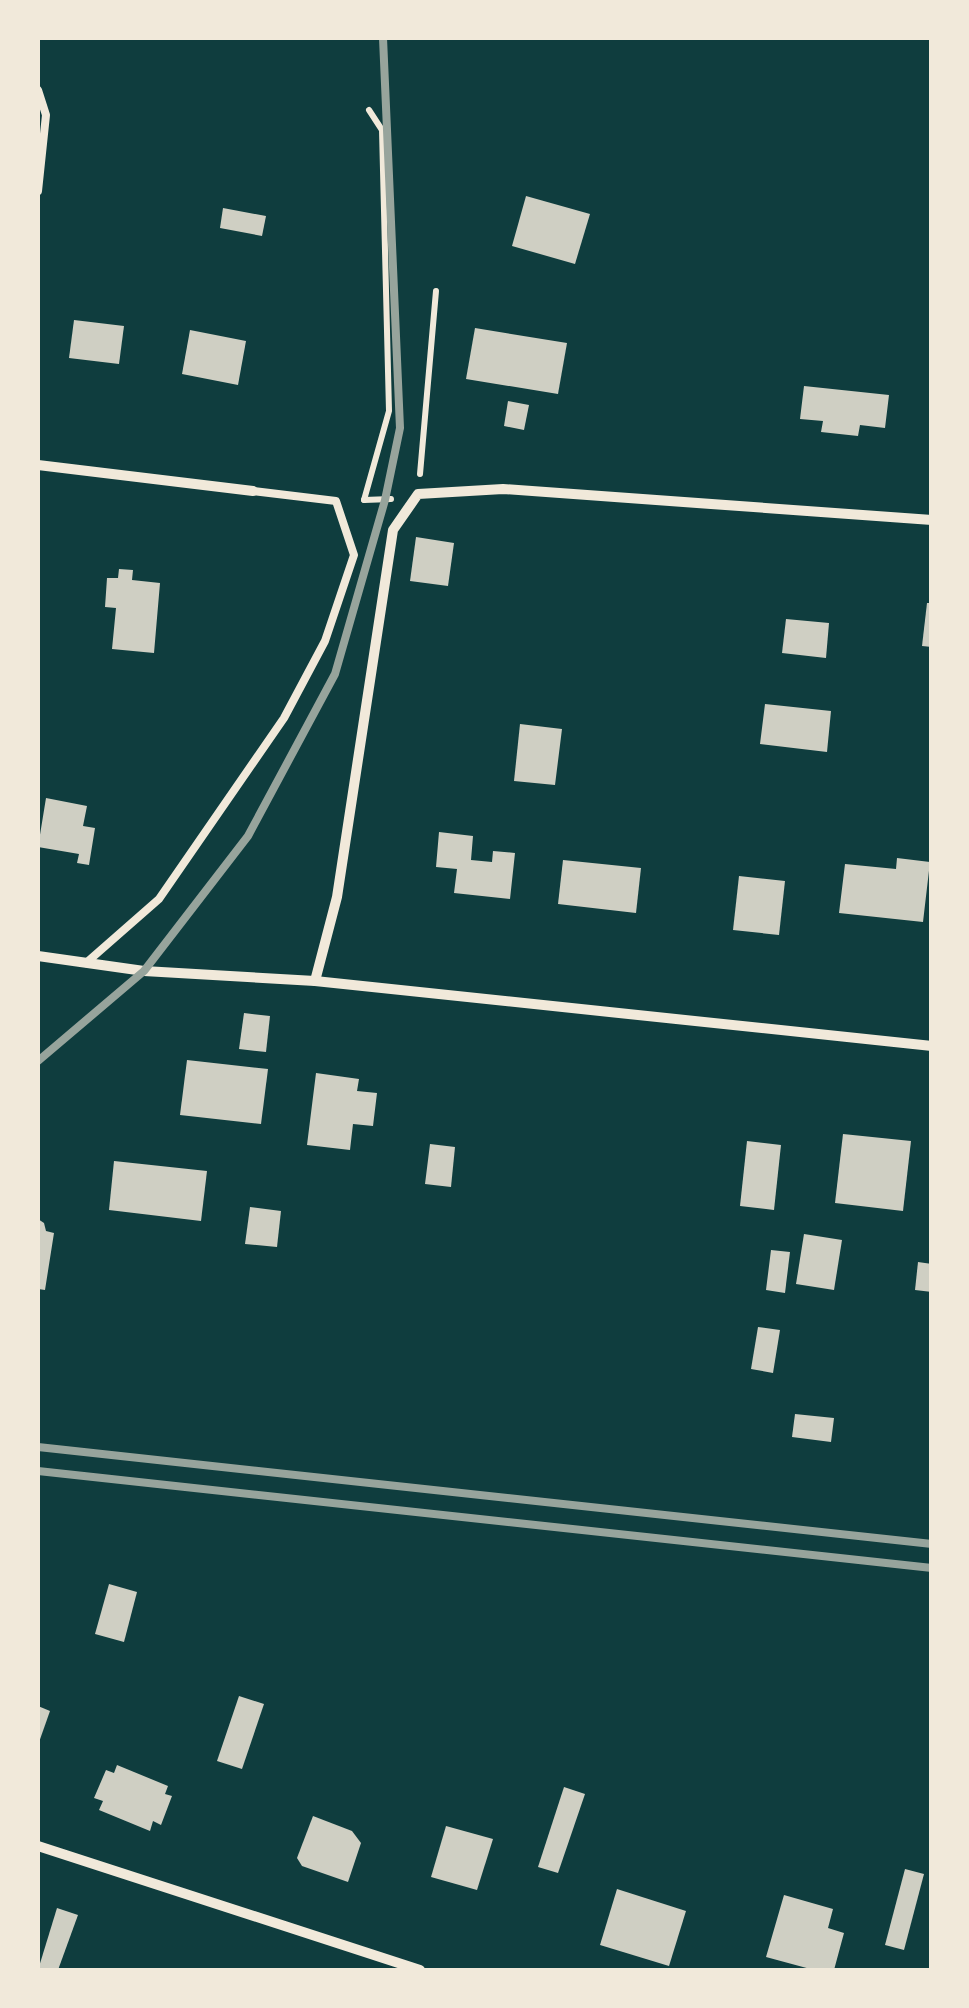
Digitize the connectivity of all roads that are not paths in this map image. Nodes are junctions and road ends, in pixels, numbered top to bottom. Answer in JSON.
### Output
{"nodes":[{"id":1,"x":38,"y":90,"type":"edge"},
{"id":2,"x":38,"y":191,"type":"edge"},
{"id":3,"x":38,"y":466,"type":"edge"},
{"id":4,"x":254,"y":491,"type":"joint"},
{"id":5,"x":932,"y":520,"type":"edge"},
{"id":6,"x":38,"y":956,"type":"edge"},
{"id":7,"x":86,"y":963,"type":"junction"},
{"id":8,"x":315,"y":982,"type":"junction"},
{"id":9,"x":932,"y":1046,"type":"edge"},
{"id":10,"x":38,"y":1846,"type":"edge"},
{"id":11,"x":420,"y":1970,"type":"edge"}],
"edges":[{"from":1,"to":2,"type":"lane"},
{"from":3,"to":4,"type":"street"},
{"from":4,"to":7,"type":"lane"},
{"from":5,"to":8,"type":"street"},
{"from":6,"to":7,"type":"street"},
{"from":7,"to":8,"type":"street"},
{"from":8,"to":9,"type":"street"},
{"from":10,"to":11,"type":"street"}]}
